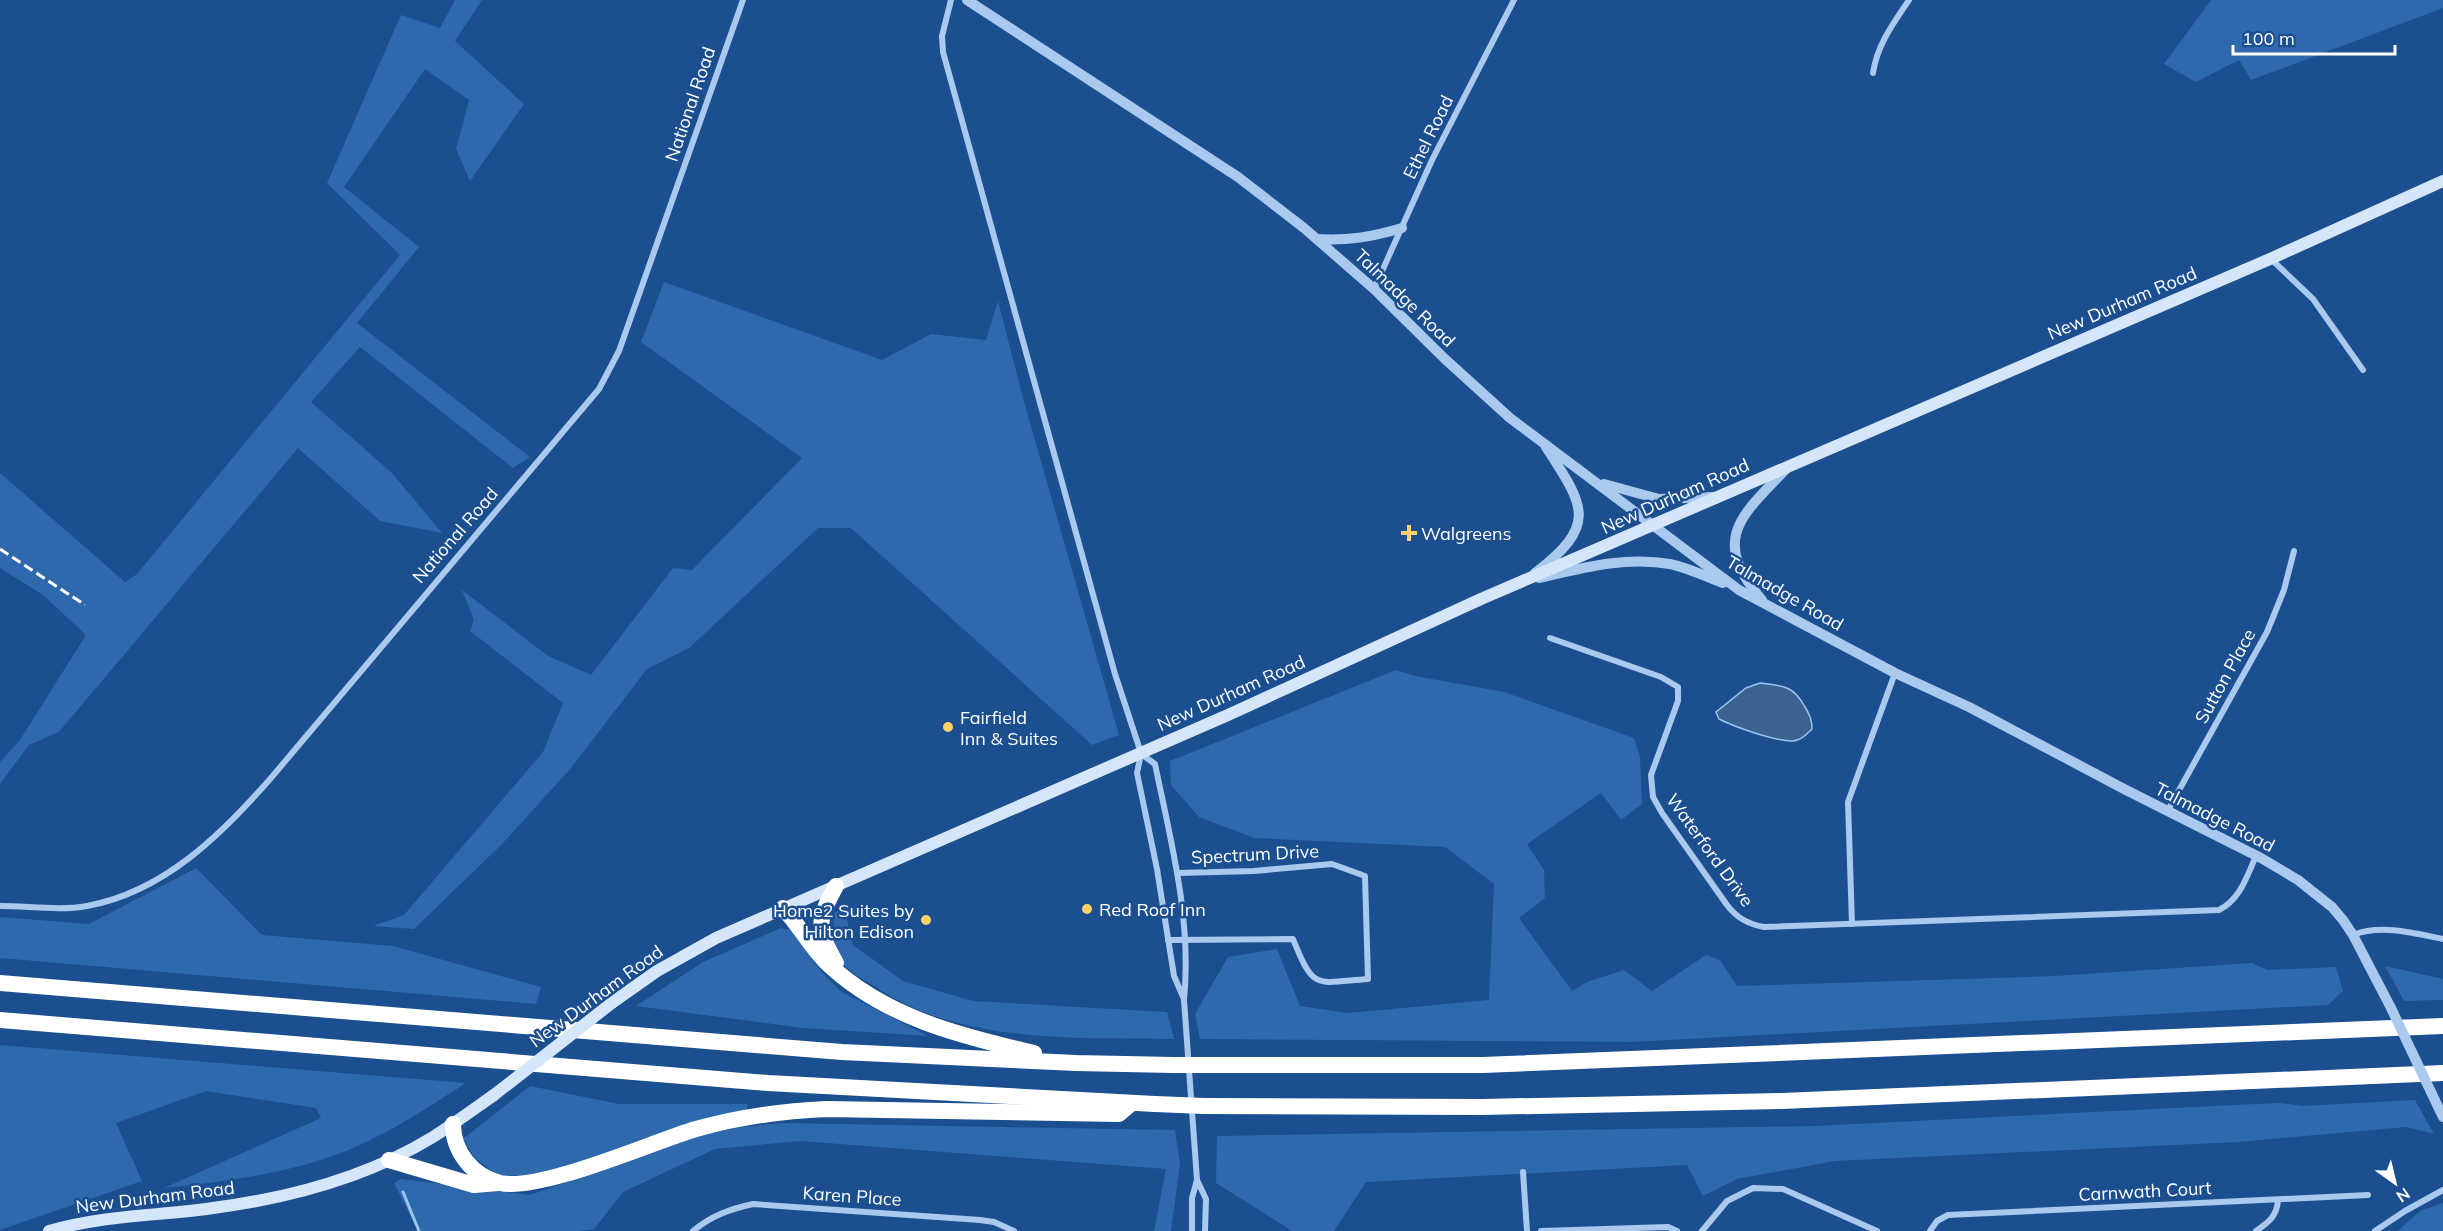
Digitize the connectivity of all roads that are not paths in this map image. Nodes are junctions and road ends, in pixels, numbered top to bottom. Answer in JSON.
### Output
{"nodes":[{"id":1,"x":743,"y":0,"type":"edge"},
{"id":2,"x":951,"y":0,"type":"edge"},
{"id":3,"x":967,"y":0,"type":"edge"},
{"id":4,"x":1514,"y":0,"type":"edge"},
{"id":5,"x":1909,"y":0,"type":"edge"},
{"id":6,"x":1873,"y":73,"type":"dead end"},
{"id":7,"x":2443,"y":181,"type":"edge"},
{"id":8,"x":1402,"y":228,"type":"junction"},
{"id":9,"x":1317,"y":239,"type":"junction"},
{"id":10,"x":2270,"y":259,"type":"junction"},
{"id":11,"x":1374,"y":289,"type":"junction"},
{"id":12,"x":2363,"y":370,"type":"dead end"},
{"id":13,"x":1542,"y":441,"type":"junction"},
{"id":14,"x":1788,"y":466,"type":"junction"},
{"id":15,"x":1595,"y":481,"type":"junction"},
{"id":16,"x":1716,"y":497,"type":"junction"},
{"id":17,"x":1653,"y":524,"type":"junction"},
{"id":18,"x":2294,"y":551,"type":"dead end"},
{"id":19,"x":1525,"y":581,"type":"junction"},
{"id":20,"x":1739,"y":590,"type":"junction"},
{"id":21,"x":1766,"y":604,"type":"junction"},
{"id":22,"x":1550,"y":638,"type":"dead end"},
{"id":23,"x":1895,"y":673,"type":"junction"},
{"id":24,"x":1141,"y":753,"type":"junction"},
{"id":25,"x":2168,"y":810,"type":"junction"},
{"id":26,"x":2256,"y":856,"type":"junction"},
{"id":27,"x":1178,"y":873,"type":"junction"},
{"id":28,"x":836,"y":886,"type":"junction"},
{"id":29,"x":0,"y":906,"type":"edge"},
{"id":30,"x":783,"y":908,"type":"junction"},
{"id":31,"x":1852,"y":924,"type":"junction"},
{"id":32,"x":2353,"y":935,"type":"junction"},
{"id":33,"x":1186,"y":939,"type":"junction"},
{"id":34,"x":2443,"y":939,"type":"edge"},
{"id":35,"x":1168,"y":940,"type":"junction"},
{"id":36,"x":843,"y":977,"type":"junction"},
{"id":37,"x":0,"y":983,"type":"edge"},
{"id":38,"x":1184,"y":1000,"type":"junction"},
{"id":39,"x":0,"y":1020,"type":"edge"},
{"id":40,"x":2443,"y":1026,"type":"edge"},
{"id":41,"x":1076,"y":1063,"type":"junction"},
{"id":42,"x":2443,"y":1073,"type":"edge"},
{"id":43,"x":1132,"y":1103,"type":"junction"},
{"id":44,"x":2443,"y":1117,"type":"edge"},
{"id":45,"x":453,"y":1124,"type":"junction"},
{"id":46,"x":389,"y":1160,"type":"junction"},
{"id":47,"x":1523,"y":1172,"type":"dead end"},
{"id":48,"x":1197,"y":1179,"type":"junction"},
{"id":49,"x":500,"y":1183,"type":"junction"},
{"id":50,"x":2443,"y":1190,"type":"edge"},
{"id":51,"x":2368,"y":1195,"type":"dead end"},
{"id":52,"x":2278,"y":1200,"type":"junction"},
{"id":53,"x":1873,"y":1230,"type":"edge"},
{"id":54,"x":50,"y":1231,"type":"edge"},
{"id":55,"x":693,"y":1231,"type":"edge"},
{"id":56,"x":1014,"y":1231,"type":"edge"},
{"id":57,"x":1192,"y":1231,"type":"edge"},
{"id":58,"x":1205,"y":1231,"type":"edge"},
{"id":59,"x":1527,"y":1231,"type":"edge"},
{"id":60,"x":1540,"y":1231,"type":"edge"},
{"id":61,"x":1677,"y":1231,"type":"edge"},
{"id":62,"x":1702,"y":1231,"type":"edge"},
{"id":63,"x":1930,"y":1231,"type":"edge"},
{"id":64,"x":2256,"y":1231,"type":"edge"},
{"id":65,"x":2375,"y":1231,"type":"edge"}],
"edges":[{"from":1,"to":29,"type":"street","name":"National Road"},
{"from":2,"to":24,"type":"street"},
{"from":3,"to":9,"type":"street","name":"Talmadge Road"},
{"from":4,"to":8,"type":"street","name":"Ethel Road"},
{"from":5,"to":6,"type":"street"},
{"from":7,"to":10,"type":"main road","name":"New Durham Road"},
{"from":8,"to":9,"type":"street"},
{"from":8,"to":11,"type":"street","name":"Ethel Road"},
{"from":9,"to":11,"type":"street","name":"Talmadge Road"},
{"from":10,"to":12,"type":"street"},
{"from":10,"to":14,"type":"main road","name":"New Durham Road"},
{"from":11,"to":13,"type":"street","name":"Talmadge Road"},
{"from":13,"to":15,"type":"street","name":"Talmadge Road"},
{"from":13,"to":19,"type":"street"},
{"from":14,"to":16,"type":"main road","name":"New Durham Road"},
{"from":14,"to":21,"type":"street"},
{"from":15,"to":16,"type":"street"},
{"from":15,"to":17,"type":"street","name":"Talmadge Road"},
{"from":16,"to":17,"type":"main road","name":"New Durham Road"},
{"from":17,"to":19,"type":"main road","name":"New Durham Road"},
{"from":17,"to":20,"type":"street","name":"Talmadge Road"},
{"from":18,"to":25,"type":"street","name":"Sutton Place"},
{"from":19,"to":20,"type":"street"},
{"from":19,"to":24,"type":"main road","name":"New Durham Road"},
{"from":20,"to":21,"type":"street","name":"Talmadge Road"},
{"from":21,"to":23,"type":"street","name":"Talmadge Road"},
{"from":22,"to":31,"type":"street","name":"Waterford Drive"},
{"from":23,"to":25,"type":"street","name":"Talmadge Road"},
{"from":23,"to":31,"type":"street"},
{"from":24,"to":27,"type":"street"},
{"from":24,"to":28,"type":"main road","name":"New Durham Road"},
{"from":24,"to":35,"type":"street"},
{"from":25,"to":26,"type":"street","name":"Talmadge Road"},
{"from":26,"to":31,"type":"street","name":"Waterford Drive"},
{"from":26,"to":32,"type":"street","name":"Talmadge Road"},
{"from":27,"to":33,"type":"street"},
{"from":27,"to":33,"type":"street","name":"Spectrum Drive"},
{"from":28,"to":30,"type":"main road","name":"New Durham Road"},
{"from":28,"to":36,"type":"highway"},
{"from":30,"to":36,"type":"highway"},
{"from":30,"to":45,"type":"main road","name":"New Durham Road","bridge":true},
{"from":32,"to":34,"type":"street"},
{"from":32,"to":44,"type":"street","name":"Talmadge Road","bridge":true},
{"from":33,"to":35,"type":"street","name":"Spectrum Drive"},
{"from":33,"to":38,"type":"street"},
{"from":35,"to":38,"type":"street"},
{"from":36,"to":41,"type":"highway"},
{"from":37,"to":41,"type":"highway"},
{"from":38,"to":48,"type":"street"},
{"from":39,"to":43,"type":"highway"},
{"from":40,"to":41,"type":"highway","bridge":true},
{"from":42,"to":43,"type":"highway","bridge":true},
{"from":43,"to":49,"type":"highway"},
{"from":45,"to":46,"type":"main road","name":"New Durham Road"},
{"from":45,"to":49,"type":"highway"},
{"from":46,"to":49,"type":"highway"},
{"from":46,"to":54,"type":"main road","name":"New Durham Road"},
{"from":47,"to":59,"type":"street"},
{"from":48,"to":57,"type":"street"},
{"from":48,"to":58,"type":"street"},
{"from":50,"to":65,"type":"street"},
{"from":51,"to":52,"type":"street","name":"Carnwath Court"},
{"from":52,"to":63,"type":"street","name":"Carnwath Court"},
{"from":52,"to":64,"type":"street"},
{"from":53,"to":62,"type":"street"},
{"from":55,"to":56,"type":"street","name":"Karen Place"},
{"from":60,"to":61,"type":"street"}]}
